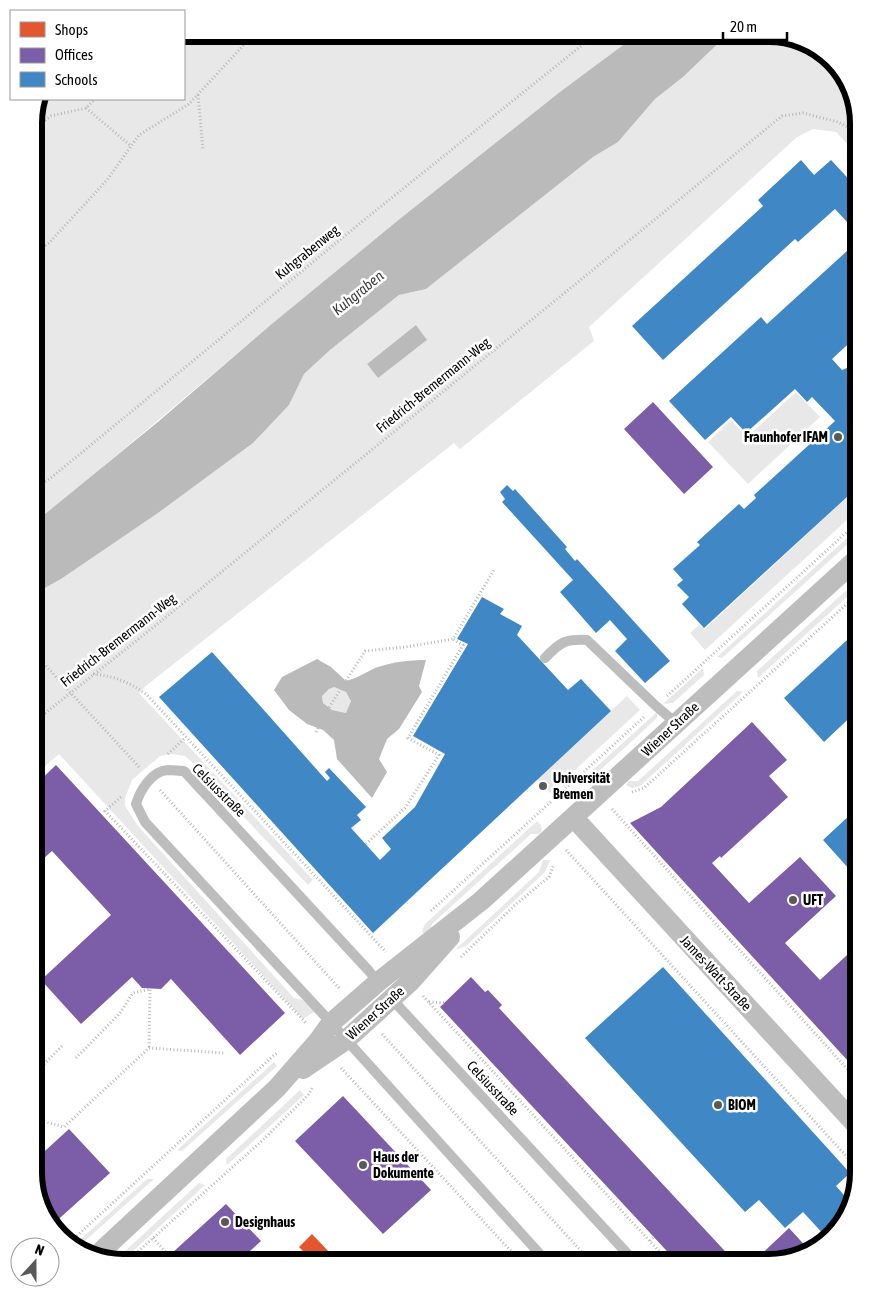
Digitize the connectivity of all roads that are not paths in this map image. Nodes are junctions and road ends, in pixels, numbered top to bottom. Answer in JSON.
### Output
{"nodes":[{"id":1,"x":850,"y":565,"type":"edge"},
{"id":2,"x":545,"y":658,"type":"dead end"},
{"id":3,"x":676,"y":723,"type":"junction"},
{"id":4,"x":579,"y":824,"type":"junction"},
{"id":5,"x":481,"y":901,"type":"junction"},
{"id":6,"x":373,"y":976,"type":"junction"},
{"id":7,"x":391,"y":999,"type":"junction"},
{"id":8,"x":326,"y":1038,"type":"junction"},
{"id":9,"x":346,"y":1040,"type":"junction"},
{"id":10,"x":850,"y":1118,"type":"edge"},
{"id":11,"x":101,"y":1251,"type":"edge"},
{"id":12,"x":540,"y":1254,"type":"edge"},
{"id":13,"x":628,"y":1254,"type":"edge"}],
"edges":[{"from":1,"to":3,"type":"street","name":"Wiener Straße"},
{"from":2,"to":3,"type":"lane"},
{"from":3,"to":4,"type":"street","name":"Wiener Straße"},
{"from":4,"to":5,"type":"street","name":"Wiener Straße"},
{"from":4,"to":10,"type":"street","name":"James-Watt-Straße"},
{"from":5,"to":6,"type":"street","name":"Wiener Straße"},
{"from":5,"to":7,"type":"street","name":"Wiener Straße"},
{"from":6,"to":7,"type":"lane","name":"Celsiusstraße"},
{"from":6,"to":8,"type":"street","name":"Wiener Straße"},
{"from":6,"to":8,"type":"lane","name":"Celsiusstraße"},
{"from":7,"to":9,"type":"street","name":"Wiener Straße"},
{"from":7,"to":13,"type":"lane","name":"Celsiusstraße"},
{"from":8,"to":9,"type":"street","name":"Wiener Straße"},
{"from":8,"to":11,"type":"street","name":"Wiener Straße"},
{"from":9,"to":12,"type":"lane"}]}
